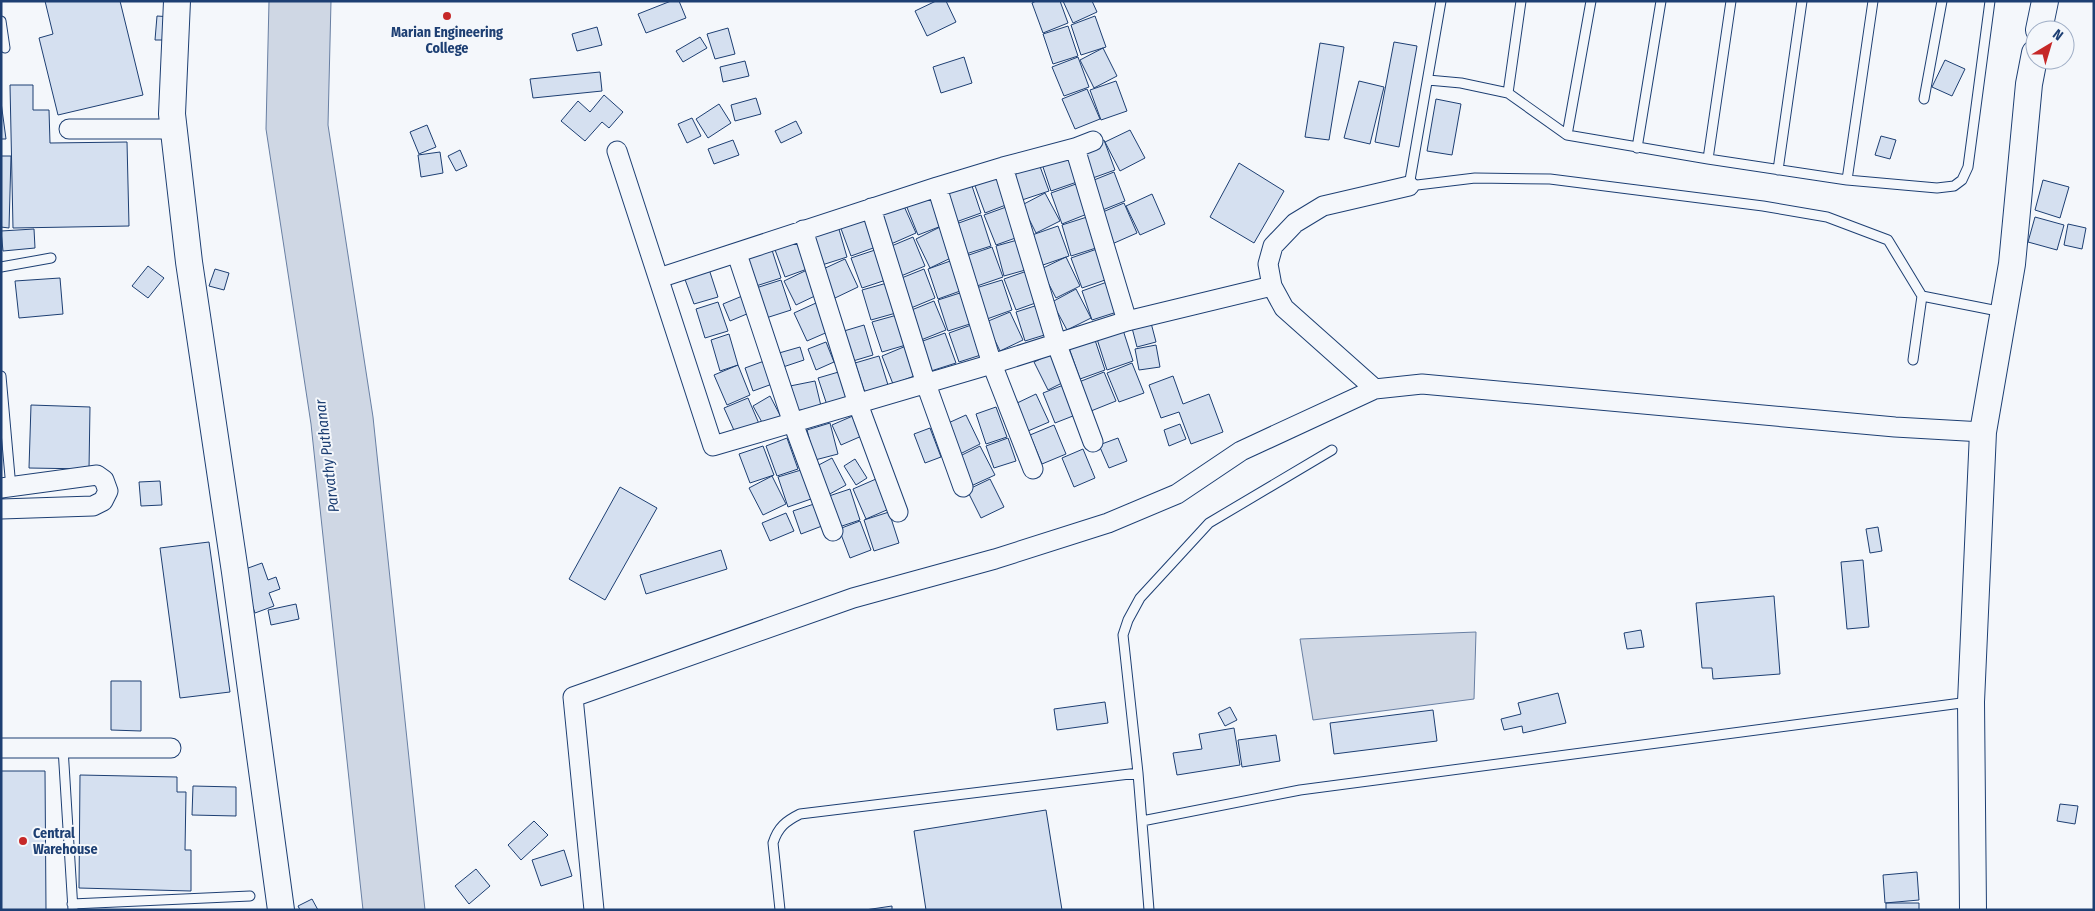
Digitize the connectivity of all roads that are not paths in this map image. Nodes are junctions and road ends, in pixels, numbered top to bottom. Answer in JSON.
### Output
{"nodes":[{"id":1,"x":177,"y":1,"type":"edge"},
{"id":2,"x":1441,"y":1,"type":"edge"},
{"id":3,"x":1521,"y":1,"type":"edge"},
{"id":4,"x":1591,"y":1,"type":"edge"},
{"id":5,"x":1661,"y":1,"type":"edge"},
{"id":6,"x":1731,"y":1,"type":"edge"},
{"id":7,"x":1802,"y":1,"type":"edge"},
{"id":8,"x":1873,"y":1,"type":"edge"},
{"id":9,"x":1942,"y":1,"type":"edge"},
{"id":10,"x":1990,"y":1,"type":"edge"},
{"id":11,"x":2045,"y":1,"type":"edge"},
{"id":12,"x":2041,"y":20,"type":"edge"},
{"id":13,"x":1,"y":21,"type":"edge"},
{"id":14,"x":5,"y":48,"type":"dead end"},
{"id":15,"x":2032,"y":70,"type":"edge"},
{"id":16,"x":1428,"y":80,"type":"junction"},
{"id":17,"x":1508,"y":93,"type":"junction"},
{"id":18,"x":1924,"y":99,"type":"dead end"},
{"id":19,"x":174,"y":128,"type":"junction"},
{"id":20,"x":69,"y":129,"type":"dead end"},
{"id":21,"x":1566,"y":135,"type":"junction"},
{"id":22,"x":1093,"y":140,"type":"dead end"},
{"id":23,"x":1075,"y":148,"type":"junction"},
{"id":24,"x":1637,"y":148,"type":"junction"},
{"id":25,"x":616,"y":151,"type":"dead end"},
{"id":26,"x":1708,"y":159,"type":"junction"},
{"id":27,"x":1003,"y":167,"type":"junction"},
{"id":28,"x":1778,"y":170,"type":"junction"},
{"id":29,"x":1848,"y":180,"type":"junction"},
{"id":30,"x":1409,"y":186,"type":"junction"},
{"id":31,"x":937,"y":187,"type":"junction"},
{"id":32,"x":871,"y":208,"type":"junction"},
{"id":33,"x":804,"y":230,"type":"junction"},
{"id":34,"x":737,"y":254,"type":"junction"},
{"id":35,"x":51,"y":258,"type":"dead end"},
{"id":36,"x":1,"y":268,"type":"edge"},
{"id":37,"x":659,"y":278,"type":"junction"},
{"id":38,"x":1272,"y":286,"type":"junction"},
{"id":39,"x":1922,"y":296,"type":"junction"},
{"id":40,"x":2004,"y":312,"type":"junction"},
{"id":41,"x":1127,"y":321,"type":"junction"},
{"id":42,"x":1057,"y":344,"type":"junction"},
{"id":43,"x":1913,"y":360,"type":"dead end"},
{"id":44,"x":992,"y":364,"type":"junction"},
{"id":45,"x":1,"y":376,"type":"edge"},
{"id":46,"x":926,"y":384,"type":"junction"},
{"id":47,"x":1375,"y":389,"type":"junction"},
{"id":48,"x":858,"y":404,"type":"junction"},
{"id":49,"x":793,"y":423,"type":"junction"},
{"id":50,"x":1983,"y":432,"type":"junction"},
{"id":51,"x":1093,"y":442,"type":"dead end"},
{"id":52,"x":1332,"y":450,"type":"dead end"},
{"id":53,"x":1034,"y":469,"type":"dead end"},
{"id":54,"x":963,"y":487,"type":"dead end"},
{"id":55,"x":6,"y":488,"type":"edge"},
{"id":56,"x":1,"y":509,"type":"edge"},
{"id":57,"x":898,"y":512,"type":"dead end"},
{"id":58,"x":833,"y":532,"type":"dead end"},
{"id":59,"x":1971,"y":702,"type":"junction"},
{"id":60,"x":1,"y":748,"type":"edge"},
{"id":61,"x":63,"y":748,"type":"junction"},
{"id":62,"x":170,"y":748,"type":"dead end"},
{"id":63,"x":1138,"y":773,"type":"junction"},
{"id":64,"x":1142,"y":821,"type":"junction"},
{"id":65,"x":250,"y":896,"type":"dead end"},
{"id":66,"x":72,"y":907,"type":"edge"},
{"id":67,"x":281,"y":910,"type":"edge"},
{"id":68,"x":594,"y":910,"type":"edge"},
{"id":69,"x":780,"y":910,"type":"edge"},
{"id":70,"x":1149,"y":910,"type":"edge"},
{"id":71,"x":1973,"y":910,"type":"edge"}],
"edges":[{"from":1,"to":19,"type":"street"},
{"from":2,"to":16,"type":"lane"},
{"from":3,"to":17,"type":"lane"},
{"from":4,"to":21,"type":"lane"},
{"from":5,"to":24,"type":"lane"},
{"from":6,"to":26,"type":"lane"},
{"from":7,"to":28,"type":"lane"},
{"from":8,"to":29,"type":"lane"},
{"from":9,"to":18,"type":"lane"},
{"from":10,"to":29,"type":"lane"},
{"from":11,"to":12,"type":"street"},
{"from":13,"to":14,"type":"lane"},
{"from":15,"to":40,"type":"street"},
{"from":16,"to":17,"type":"lane"},
{"from":16,"to":30,"type":"lane"},
{"from":17,"to":21,"type":"lane"},
{"from":19,"to":20,"type":"street"},
{"from":19,"to":67,"type":"street"},
{"from":21,"to":24,"type":"lane"},
{"from":22,"to":23,"type":"street"},
{"from":23,"to":27,"type":"street"},
{"from":23,"to":41,"type":"street"},
{"from":24,"to":26,"type":"lane"},
{"from":25,"to":37,"type":"street"},
{"from":26,"to":28,"type":"lane"},
{"from":27,"to":31,"type":"street"},
{"from":27,"to":42,"type":"street"},
{"from":28,"to":29,"type":"lane"},
{"from":30,"to":38,"type":"street"},
{"from":30,"to":39,"type":"lane"},
{"from":31,"to":32,"type":"street"},
{"from":31,"to":44,"type":"street"},
{"from":32,"to":33,"type":"street"},
{"from":32,"to":46,"type":"street"},
{"from":33,"to":34,"type":"street"},
{"from":33,"to":48,"type":"street"},
{"from":34,"to":37,"type":"street"},
{"from":34,"to":49,"type":"street"},
{"from":35,"to":36,"type":"lane"},
{"from":37,"to":49,"type":"street"},
{"from":38,"to":41,"type":"street"},
{"from":38,"to":47,"type":"street"},
{"from":39,"to":40,"type":"lane"},
{"from":39,"to":43,"type":"lane"},
{"from":40,"to":50,"type":"street"},
{"from":41,"to":42,"type":"street"},
{"from":42,"to":44,"type":"street"},
{"from":42,"to":51,"type":"street"},
{"from":44,"to":46,"type":"street"},
{"from":44,"to":53,"type":"street"},
{"from":45,"to":55,"type":"lane"},
{"from":46,"to":48,"type":"street"},
{"from":46,"to":54,"type":"street"},
{"from":47,"to":50,"type":"street"},
{"from":47,"to":68,"type":"street"},
{"from":48,"to":49,"type":"street"},
{"from":48,"to":57,"type":"street"},
{"from":49,"to":58,"type":"street"},
{"from":50,"to":59,"type":"street"},
{"from":52,"to":63,"type":"lane"},
{"from":55,"to":56,"type":"street"},
{"from":59,"to":64,"type":"lane"},
{"from":59,"to":71,"type":"street"},
{"from":60,"to":61,"type":"street"},
{"from":61,"to":62,"type":"street"},
{"from":61,"to":66,"type":"lane"},
{"from":63,"to":64,"type":"lane"},
{"from":63,"to":69,"type":"lane"},
{"from":64,"to":70,"type":"lane"},
{"from":65,"to":66,"type":"lane"}]}
